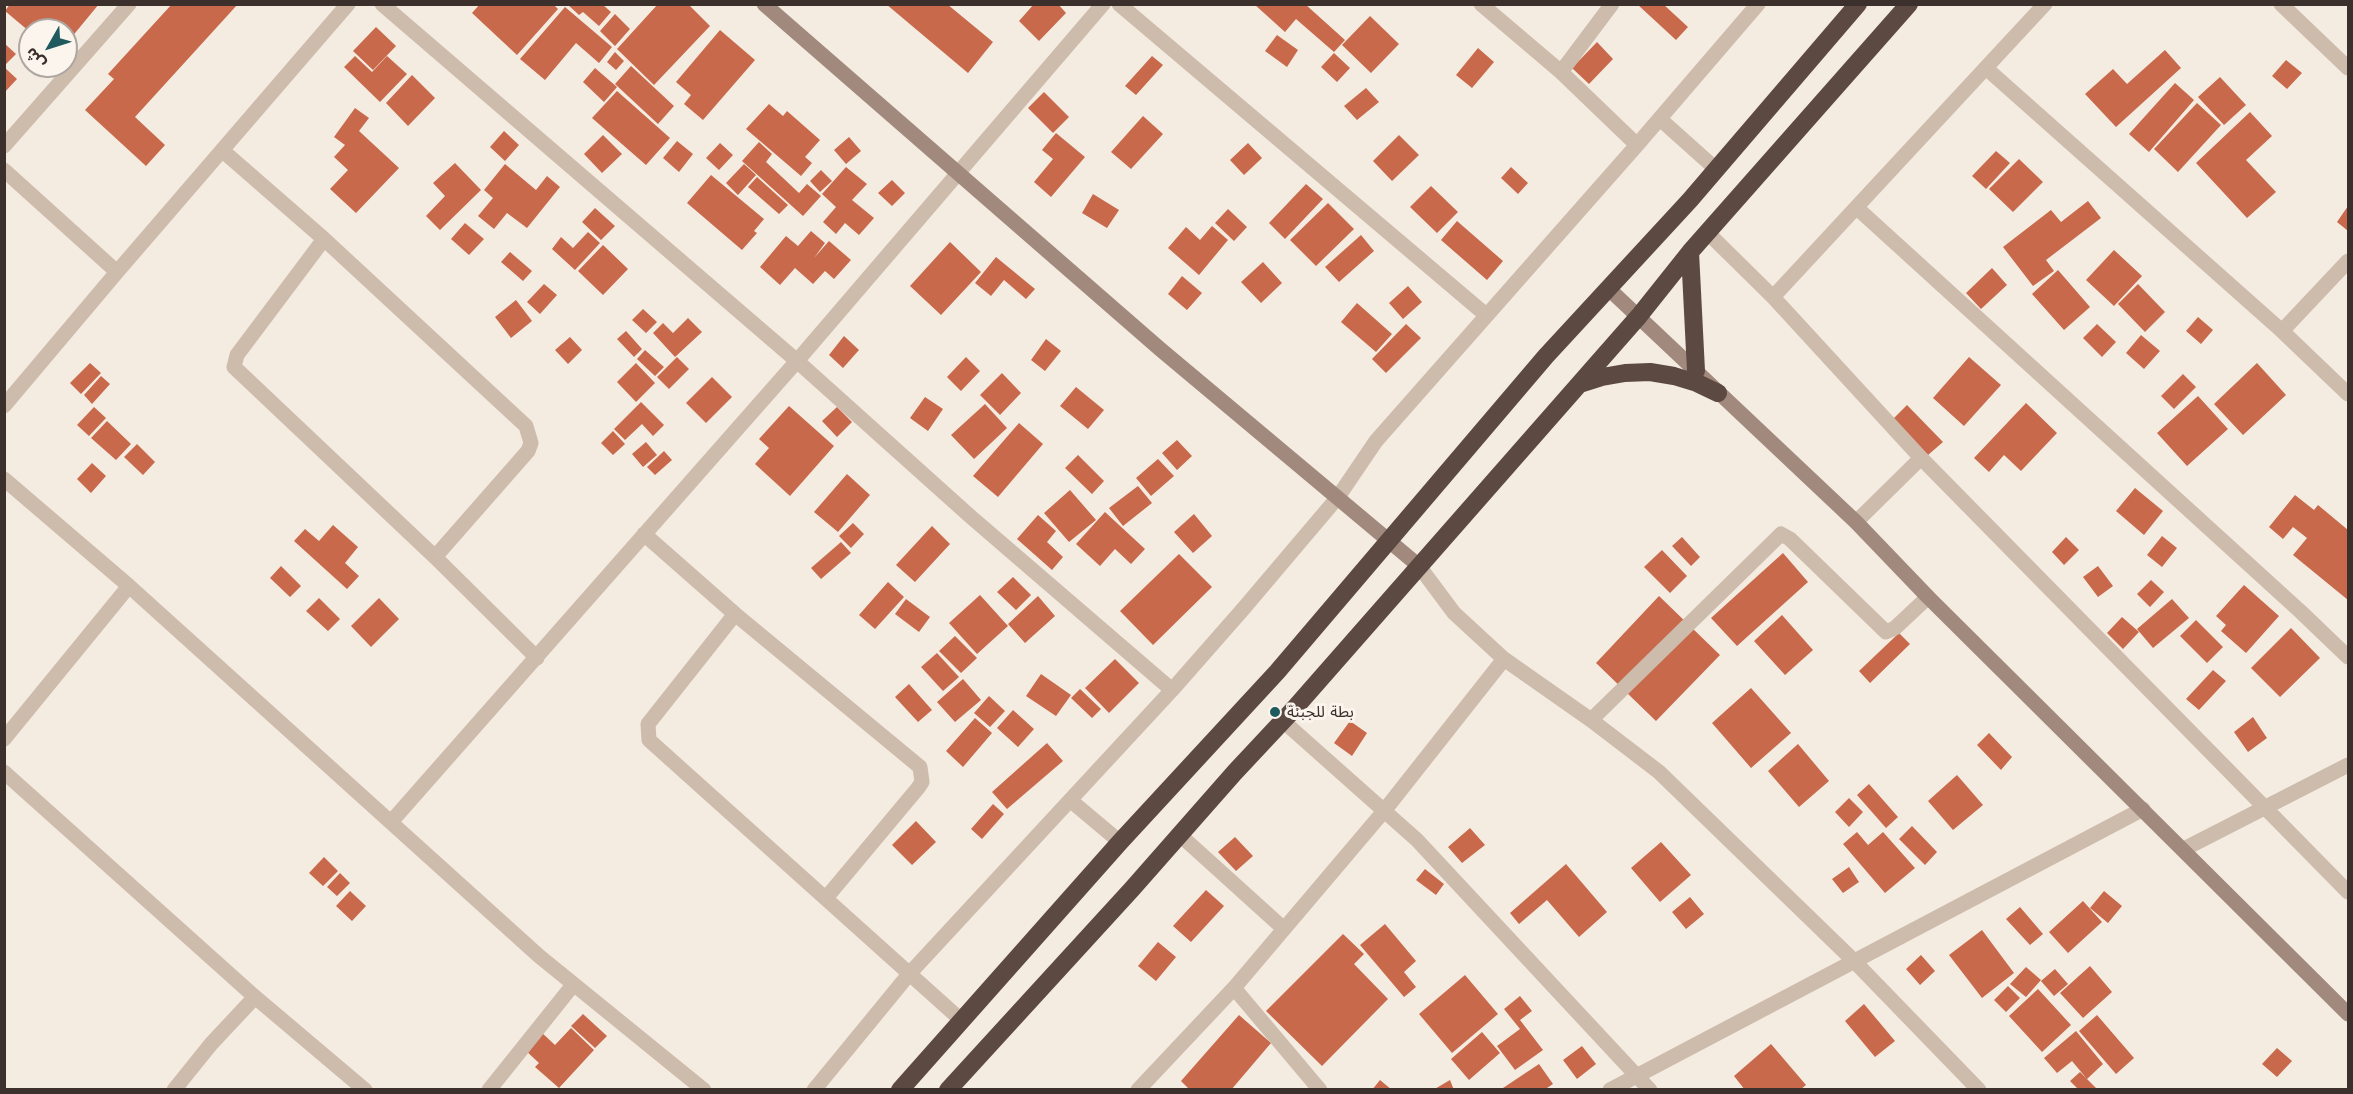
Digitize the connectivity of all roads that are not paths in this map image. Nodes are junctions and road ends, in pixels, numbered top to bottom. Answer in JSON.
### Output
{"nodes":[{"id":1,"x":129,"y":4,"type":"edge"},
{"id":2,"x":348,"y":4,"type":"edge"},
{"id":3,"x":382,"y":4,"type":"edge"},
{"id":4,"x":764,"y":4,"type":"edge"},
{"id":5,"x":1103,"y":4,"type":"edge"},
{"id":6,"x":1119,"y":4,"type":"edge"},
{"id":7,"x":1481,"y":4,"type":"edge"},
{"id":8,"x":1612,"y":4,"type":"edge"},
{"id":9,"x":1758,"y":4,"type":"edge"},
{"id":10,"x":1858,"y":4,"type":"edge"},
{"id":11,"x":1909,"y":4,"type":"edge"},
{"id":12,"x":2045,"y":4,"type":"edge"},
{"id":13,"x":2281,"y":4,"type":"edge"},
{"id":14,"x":2349,"y":68,"type":"edge"},
{"id":15,"x":1987,"y":69,"type":"junction"},
{"id":16,"x":1562,"y":72,"type":"junction"},
{"id":17,"x":1660,"y":119,"type":"junction"},
{"id":18,"x":1637,"y":145,"type":"junction"},
{"id":19,"x":4,"y":146,"type":"edge"},
{"id":20,"x":223,"y":151,"type":"junction"},
{"id":21,"x":4,"y":170,"type":"edge"},
{"id":22,"x":1717,"y":170,"type":"junction"},
{"id":23,"x":957,"y":174,"type":"junction"},
{"id":24,"x":1857,"y":208,"type":"junction"},
{"id":25,"x":1708,"y":233,"type":"junction"},
{"id":26,"x":324,"y":238,"type":"junction"},
{"id":27,"x":1690,"y":252,"type":"junction"},
{"id":28,"x":2349,"y":261,"type":"edge"},
{"id":29,"x":117,"y":272,"type":"junction"},
{"id":30,"x":1609,"y":289,"type":"junction"},
{"id":31,"x":1773,"y":297,"type":"junction"},
{"id":32,"x":1486,"y":315,"type":"junction"},
{"id":33,"x":1639,"y":316,"type":"junction"},
{"id":34,"x":2282,"y":331,"type":"junction"},
{"id":35,"x":798,"y":361,"type":"junction"},
{"id":36,"x":1696,"y":370,"type":"junction"},
{"id":37,"x":1579,"y":384,"type":"junction"},
{"id":38,"x":1718,"y":393,"type":"junction"},
{"id":39,"x":2349,"y":393,"type":"edge"},
{"id":40,"x":4,"y":406,"type":"edge"},
{"id":41,"x":1921,"y":458,"type":"junction"},
{"id":42,"x":4,"y":479,"type":"edge"},
{"id":43,"x":1338,"y":497,"type":"junction"},
{"id":44,"x":1856,"y":522,"type":"junction"},
{"id":45,"x":644,"y":534,"type":"junction"},
{"id":46,"x":1389,"y":539,"type":"junction"},
{"id":47,"x":435,"y":557,"type":"junction"},
{"id":48,"x":1419,"y":566,"type":"junction"},
{"id":49,"x":129,"y":586,"type":"junction"},
{"id":50,"x":1928,"y":597,"type":"junction"},
{"id":51,"x":735,"y":614,"type":"junction"},
{"id":52,"x":2349,"y":657,"type":"edge"},
{"id":53,"x":537,"y":658,"type":"junction"},
{"id":54,"x":1504,"y":660,"type":"junction"},
{"id":55,"x":1172,"y":690,"type":"junction"},
{"id":56,"x":1591,"y":720,"type":"junction"},
{"id":57,"x":1283,"y":721,"type":"junction"},
{"id":58,"x":4,"y":739,"type":"edge"},
{"id":59,"x":2349,"y":765,"type":"edge"},
{"id":60,"x":4,"y":772,"type":"edge"},
{"id":61,"x":1070,"y":800,"type":"junction"},
{"id":62,"x":2265,"y":808,"type":"junction"},
{"id":63,"x":2143,"y":809,"type":"junction"},
{"id":64,"x":1384,"y":811,"type":"junction"},
{"id":65,"x":392,"y":822,"type":"junction"},
{"id":66,"x":1180,"y":835,"type":"junction"},
{"id":67,"x":1120,"y":842,"type":"junction"},
{"id":68,"x":2184,"y":849,"type":"junction"},
{"id":69,"x":2349,"y":892,"type":"edge"},
{"id":70,"x":826,"y":898,"type":"junction"},
{"id":71,"x":1284,"y":929,"type":"junction"},
{"id":72,"x":1853,"y":960,"type":"junction"},
{"id":73,"x":910,"y":973,"type":"junction"},
{"id":74,"x":573,"y":985,"type":"junction"},
{"id":75,"x":1234,"y":988,"type":"junction"},
{"id":76,"x":255,"y":997,"type":"junction"},
{"id":77,"x":2349,"y":1014,"type":"edge"},
{"id":78,"x":961,"y":1020,"type":"junction"},
{"id":79,"x":1636,"y":1075,"type":"junction"},
{"id":80,"x":174,"y":1089,"type":"edge"},
{"id":81,"x":365,"y":1089,"type":"edge"},
{"id":82,"x":489,"y":1089,"type":"edge"},
{"id":83,"x":704,"y":1089,"type":"edge"},
{"id":84,"x":814,"y":1089,"type":"edge"},
{"id":85,"x":900,"y":1089,"type":"edge"},
{"id":86,"x":948,"y":1089,"type":"edge"},
{"id":87,"x":1138,"y":1089,"type":"edge"},
{"id":88,"x":1320,"y":1089,"type":"edge"},
{"id":89,"x":1610,"y":1089,"type":"edge"},
{"id":90,"x":1650,"y":1089,"type":"edge"},
{"id":91,"x":1979,"y":1089,"type":"edge"}],
"edges":[{"from":1,"to":19,"type":"street"},
{"from":2,"to":20,"type":"street"},
{"from":3,"to":35,"type":"street"},
{"from":4,"to":23,"type":"street"},
{"from":5,"to":23,"type":"street"},
{"from":6,"to":32,"type":"street"},
{"from":7,"to":16,"type":"street"},
{"from":8,"to":16,"type":"street"},
{"from":9,"to":17,"type":"street"},
{"from":10,"to":22,"type":"highway"},
{"from":11,"to":25,"type":"highway"},
{"from":12,"to":15,"type":"street"},
{"from":13,"to":14,"type":"street"},
{"from":15,"to":24,"type":"street"},
{"from":15,"to":34,"type":"street"},
{"from":16,"to":18,"type":"street"},
{"from":17,"to":18,"type":"street"},
{"from":17,"to":22,"type":"street"},
{"from":18,"to":32,"type":"street"},
{"from":20,"to":26,"type":"street"},
{"from":20,"to":29,"type":"street"},
{"from":21,"to":29,"type":"street"},
{"from":22,"to":30,"type":"highway"},
{"from":23,"to":35,"type":"street"},
{"from":23,"to":43,"type":"street"},
{"from":24,"to":31,"type":"street"},
{"from":24,"to":52,"type":"street"},
{"from":25,"to":27,"type":"highway"},
{"from":25,"to":31,"type":"street"},
{"from":26,"to":47,"type":"street"},
{"from":26,"to":47,"type":"street"},
{"from":27,"to":33,"type":"highway"},
{"from":27,"to":36,"type":"highway"},
{"from":28,"to":34,"type":"street"},
{"from":29,"to":40,"type":"street"},
{"from":30,"to":33,"type":"street"},
{"from":30,"to":46,"type":"highway"},
{"from":31,"to":41,"type":"street"},
{"from":32,"to":43,"type":"street"},
{"from":33,"to":36,"type":"street"},
{"from":33,"to":37,"type":"highway"},
{"from":34,"to":39,"type":"street"},
{"from":35,"to":45,"type":"street"},
{"from":35,"to":55,"type":"street"},
{"from":36,"to":38,"type":"street"},
{"from":37,"to":38,"type":"highway"},
{"from":37,"to":48,"type":"highway"},
{"from":38,"to":44,"type":"street"},
{"from":41,"to":44,"type":"street"},
{"from":41,"to":62,"type":"street"},
{"from":42,"to":49,"type":"street"},
{"from":43,"to":46,"type":"street"},
{"from":43,"to":55,"type":"street"},
{"from":44,"to":50,"type":"street"},
{"from":45,"to":51,"type":"street"},
{"from":45,"to":53,"type":"street"},
{"from":46,"to":48,"type":"street"},
{"from":46,"to":67,"type":"highway"},
{"from":47,"to":53,"type":"street"},
{"from":48,"to":54,"type":"street"},
{"from":48,"to":57,"type":"highway"},
{"from":49,"to":58,"type":"street"},
{"from":49,"to":65,"type":"street"},
{"from":50,"to":56,"type":"street"},
{"from":50,"to":63,"type":"street"},
{"from":51,"to":70,"type":"street"},
{"from":51,"to":70,"type":"street"},
{"from":53,"to":65,"type":"street"},
{"from":54,"to":56,"type":"street"},
{"from":54,"to":64,"type":"street"},
{"from":55,"to":61,"type":"street"},
{"from":56,"to":72,"type":"street"},
{"from":57,"to":64,"type":"street"},
{"from":57,"to":66,"type":"highway"},
{"from":59,"to":62,"type":"street"},
{"from":60,"to":76,"type":"street"},
{"from":61,"to":67,"type":"street"},
{"from":61,"to":73,"type":"street"},
{"from":62,"to":68,"type":"street"},
{"from":62,"to":69,"type":"street"},
{"from":63,"to":68,"type":"street"},
{"from":63,"to":72,"type":"street"},
{"from":64,"to":71,"type":"street"},
{"from":64,"to":79,"type":"street"},
{"from":65,"to":74,"type":"street"},
{"from":66,"to":71,"type":"street"},
{"from":66,"to":86,"type":"highway"},
{"from":67,"to":78,"type":"highway"},
{"from":68,"to":77,"type":"street"},
{"from":70,"to":73,"type":"street"},
{"from":71,"to":75,"type":"street"},
{"from":72,"to":79,"type":"street"},
{"from":72,"to":91,"type":"street"},
{"from":73,"to":78,"type":"street"},
{"from":73,"to":84,"type":"street"},
{"from":74,"to":82,"type":"street"},
{"from":74,"to":83,"type":"street"},
{"from":75,"to":87,"type":"street"},
{"from":75,"to":88,"type":"street"},
{"from":76,"to":80,"type":"street"},
{"from":76,"to":81,"type":"street"},
{"from":78,"to":85,"type":"highway"},
{"from":79,"to":89,"type":"street"},
{"from":79,"to":90,"type":"street"}]}
